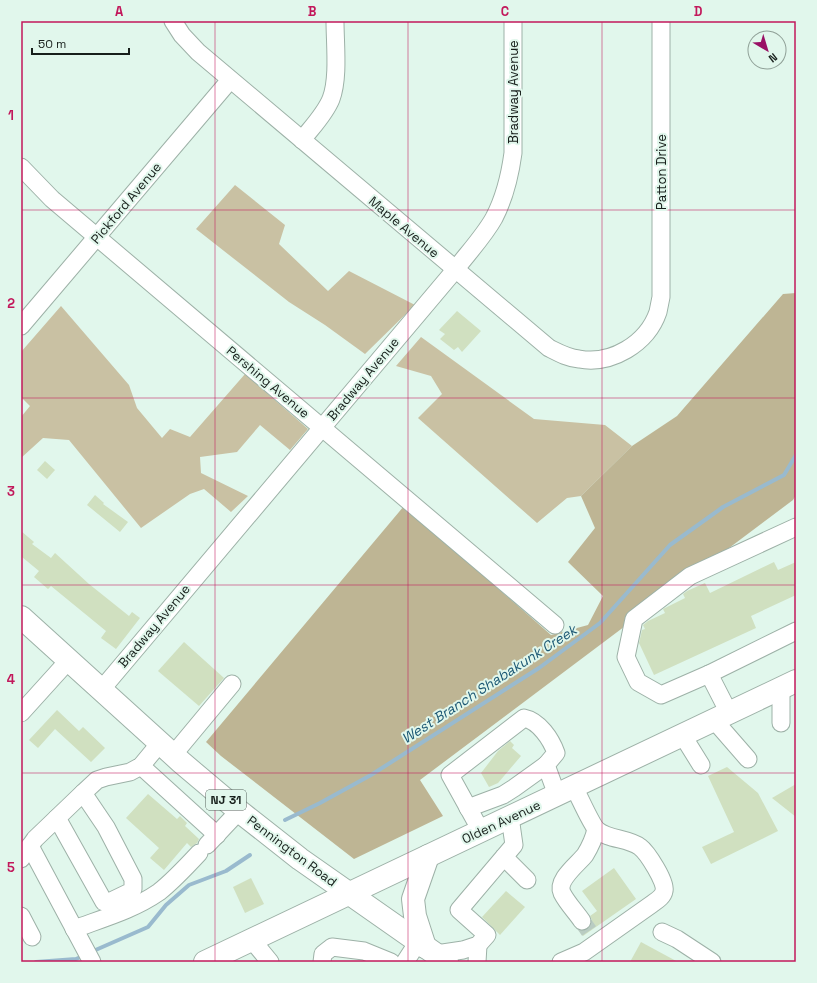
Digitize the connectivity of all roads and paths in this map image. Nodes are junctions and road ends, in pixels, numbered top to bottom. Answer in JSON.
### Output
{"nodes":[{"id":1,"x":173,"y":21,"type":"edge"},
{"id":2,"x":335,"y":21,"type":"edge"},
{"id":3,"x":513,"y":21,"type":"edge"},
{"id":4,"x":661,"y":21,"type":"edge"},
{"id":5,"x":230,"y":80,"type":"junction"},
{"id":6,"x":302,"y":140,"type":"junction"},
{"id":7,"x":21,"y":167,"type":"edge"},
{"id":8,"x":96,"y":237,"type":"junction"},
{"id":9,"x":455,"y":270,"type":"junction"},
{"id":10,"x":653,"y":321,"type":"joint"},
{"id":11,"x":21,"y":326,"type":"edge"},
{"id":12,"x":322,"y":428,"type":"junction"},
{"id":13,"x":796,"y":527,"type":"edge"},
{"id":14,"x":21,"y":617,"type":"edge"},
{"id":15,"x":555,"y":625,"type":"dead end"},
{"id":16,"x":796,"y":632,"type":"edge"},
{"id":17,"x":68,"y":660,"type":"junction"},
{"id":18,"x":709,"y":674,"type":"junction"},
{"id":19,"x":232,"y":684,"type":"dead end"},
{"id":20,"x":789,"y":685,"type":"edge"},
{"id":21,"x":101,"y":690,"type":"junction"},
{"id":22,"x":21,"y":713,"type":"edge"},
{"id":23,"x":722,"y":717,"type":"junction"},
{"id":24,"x":781,"y":723,"type":"dead end"},
{"id":25,"x":683,"y":736,"type":"junction"},
{"id":26,"x":166,"y":749,"type":"junction"},
{"id":27,"x":748,"y":759,"type":"dead end"},
{"id":28,"x":546,"y":765,"type":"junction"},
{"id":29,"x":701,"y":765,"type":"dead end"},
{"id":30,"x":141,"y":766,"type":"junction"},
{"id":31,"x":566,"y":791,"type":"junction"},
{"id":32,"x":83,"y":793,"type":"junction"},
{"id":33,"x":468,"y":808,"type":"junction"},
{"id":34,"x":239,"y":811,"type":"junction"},
{"id":35,"x":510,"y":817,"type":"junction"},
{"id":36,"x":57,"y":818,"type":"junction"},
{"id":37,"x":596,"y":829,"type":"junction"},
{"id":38,"x":481,"y":831,"type":"junction"},
{"id":39,"x":207,"y":844,"type":"junction"},
{"id":40,"x":25,"y":852,"type":"edge"},
{"id":41,"x":428,"y":856,"type":"junction"},
{"id":42,"x":504,"y":857,"type":"junction"},
{"id":43,"x":527,"y":880,"type":"dead end"},
{"id":44,"x":349,"y":894,"type":"junction"},
{"id":45,"x":21,"y":916,"type":"edge"},
{"id":46,"x":74,"y":928,"type":"junction"},
{"id":47,"x":590,"y":932,"type":"junction"},
{"id":48,"x":662,"y":932,"type":"dead end"},
{"id":49,"x":32,"y":936,"type":"dead end"},
{"id":50,"x":252,"y":940,"type":"junction"},
{"id":51,"x":478,"y":945,"type":"junction"},
{"id":52,"x":431,"y":951,"type":"edge"},
{"id":53,"x":208,"y":961,"type":"edge"},
{"id":54,"x":92,"y":962,"type":"edge"},
{"id":55,"x":270,"y":962,"type":"edge"},
{"id":56,"x":322,"y":962,"type":"edge"},
{"id":57,"x":391,"y":962,"type":"edge"},
{"id":58,"x":405,"y":962,"type":"edge"},
{"id":59,"x":477,"y":962,"type":"edge"},
{"id":60,"x":561,"y":962,"type":"edge"},
{"id":61,"x":712,"y":962,"type":"edge"}],
"edges":[{"from":1,"to":5,"type":"street","name":"Maple Avenue"},
{"from":2,"to":6,"type":"street"},
{"from":3,"to":9,"type":"street","name":"Bradway Avenue"},
{"from":4,"to":10,"type":"street","name":"Patton Drive"},
{"from":5,"to":6,"type":"street","name":"Maple Avenue"},
{"from":5,"to":8,"type":"street","name":"Pickford Avenue"},
{"from":6,"to":9,"type":"street","name":"Maple Avenue"},
{"from":7,"to":8,"type":"street","name":"Pershing Avenue"},
{"from":8,"to":11,"type":"street","name":"Pickford Avenue"},
{"from":8,"to":12,"type":"street","name":"Pershing Avenue"},
{"from":9,"to":10,"type":"street","name":"Maple Avenue"},
{"from":9,"to":12,"type":"street","name":"Bradway Avenue"},
{"from":12,"to":15,"type":"street","name":"Pershing Avenue"},
{"from":12,"to":21,"type":"street","name":"Bradway Avenue"},
{"from":13,"to":18,"type":"street"},
{"from":14,"to":17,"type":"main road","name":"Pennington Road","number":"NJ 31"},
{"from":16,"to":18,"type":"street"},
{"from":17,"to":21,"type":"main road","name":"Pennington Road","number":"NJ 31"},
{"from":17,"to":22,"type":"street"},
{"from":18,"to":23,"type":"street"},
{"from":19,"to":26,"type":"street"},
{"from":20,"to":23,"type":"main road","name":"Olden Avenue"},
{"from":20,"to":24,"type":"street"},
{"from":21,"to":26,"type":"main road","name":"Pennington Road","number":"NJ 31"},
{"from":23,"to":25,"type":"main road","name":"Olden Avenue"},
{"from":23,"to":27,"type":"street"},
{"from":25,"to":29,"type":"street"},
{"from":25,"to":31,"type":"main road","name":"Olden Avenue"},
{"from":26,"to":30,"type":"street"},
{"from":26,"to":34,"type":"main road","name":"Pennington Road","number":"NJ 31"},
{"from":28,"to":31,"type":"street"},
{"from":28,"to":33,"type":"street"},
{"from":28,"to":33,"type":"street"},
{"from":30,"to":32,"type":"street"},
{"from":30,"to":39,"type":"street"},
{"from":31,"to":35,"type":"main road","name":"Olden Avenue"},
{"from":31,"to":37,"type":"street"},
{"from":32,"to":36,"type":"street"},
{"from":32,"to":36,"type":"street"},
{"from":33,"to":38,"type":"street"},
{"from":34,"to":39,"type":"street"},
{"from":34,"to":44,"type":"main road","name":"Pennington Road","number":"NJ 31"},
{"from":35,"to":38,"type":"main road","name":"Olden Avenue"},
{"from":35,"to":42,"type":"street"},
{"from":36,"to":40,"type":"street"},
{"from":37,"to":47,"type":"street"},
{"from":37,"to":47,"type":"street"},
{"from":38,"to":41,"type":"main road","name":"Olden Avenue"},
{"from":39,"to":46,"type":"street"},
{"from":40,"to":46,"type":"street"},
{"from":41,"to":44,"type":"main road","name":"Olden Avenue"},
{"from":41,"to":52,"type":"main road"},
{"from":42,"to":43,"type":"street"},
{"from":42,"to":51,"type":"street"},
{"from":44,"to":50,"type":"main road","name":"Olden Avenue"},
{"from":44,"to":52,"type":"main road","name":"Pennington Road","number":"NJ 31"},
{"from":45,"to":49,"type":"street"},
{"from":46,"to":54,"type":"street"},
{"from":47,"to":60,"type":"street"},
{"from":48,"to":61,"type":"street"},
{"from":50,"to":53,"type":"main road","name":"Olden Avenue"},
{"from":50,"to":55,"type":"street"},
{"from":51,"to":52,"type":"street"},
{"from":51,"to":59,"type":"street"},
{"from":52,"to":58,"type":"street"},
{"from":56,"to":57,"type":"street"}]}
